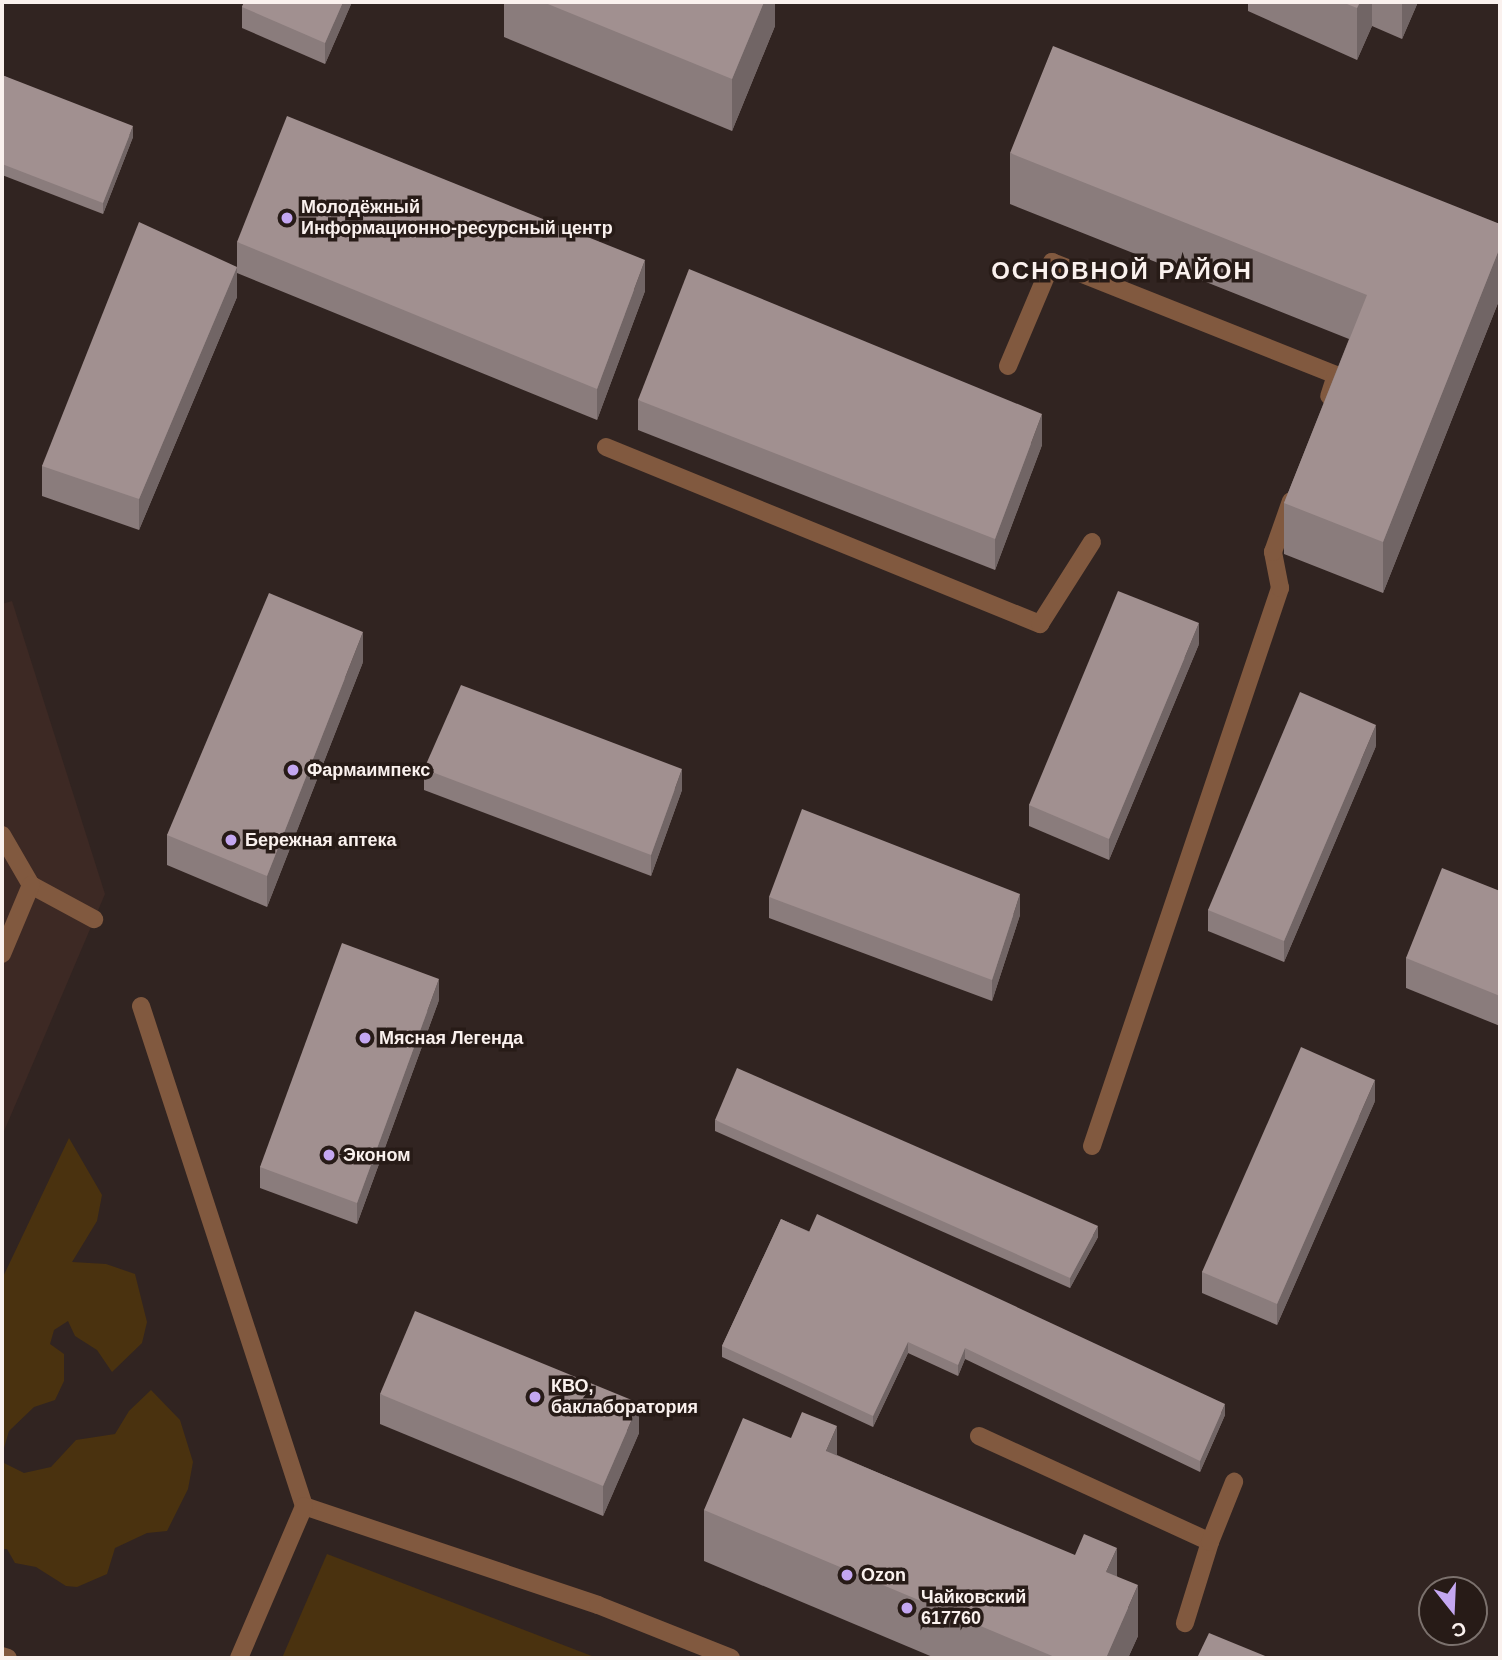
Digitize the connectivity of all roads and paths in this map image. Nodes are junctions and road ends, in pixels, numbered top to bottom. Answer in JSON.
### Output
{"nodes":[{"id":1,"x":1008,"y":366,"type":"dead end"},
{"id":2,"x":1322,"y":413,"type":"edge"},
{"id":3,"x":606,"y":447,"type":"dead end"},
{"id":4,"x":1296,"y":489,"type":"edge"},
{"id":5,"x":1092,"y":542,"type":"dead end"},
{"id":6,"x":2,"y":835,"type":"edge"},
{"id":7,"x":31,"y":886,"type":"junction"},
{"id":8,"x":94,"y":919,"type":"dead end"},
{"id":9,"x":2,"y":954,"type":"edge"},
{"id":10,"x":141,"y":1006,"type":"dead end"},
{"id":11,"x":1092,"y":1146,"type":"dead end"},
{"id":12,"x":979,"y":1436,"type":"dead end"},
{"id":13,"x":1234,"y":1482,"type":"dead end"},
{"id":14,"x":304,"y":1506,"type":"junction"},
{"id":15,"x":1210,"y":1542,"type":"junction"},
{"id":16,"x":1185,"y":1623,"type":"dead end"},
{"id":17,"x":2,"y":1656,"type":"edge"},
{"id":18,"x":8,"y":1658,"type":"edge"},
{"id":19,"x":239,"y":1658,"type":"edge"},
{"id":20,"x":731,"y":1658,"type":"edge"}],
"edges":[{"from":1,"to":2,"type":"street"},
{"from":3,"to":5,"type":"street"},
{"from":4,"to":11,"type":"street"},
{"from":6,"to":7,"type":"street"},
{"from":7,"to":8,"type":"street"},
{"from":7,"to":9,"type":"street"},
{"from":10,"to":14,"type":"street"},
{"from":12,"to":15,"type":"street"},
{"from":13,"to":15,"type":"street"},
{"from":14,"to":19,"type":"street"},
{"from":14,"to":20,"type":"street"},
{"from":15,"to":16,"type":"street"},
{"from":17,"to":18,"type":"street"}]}
